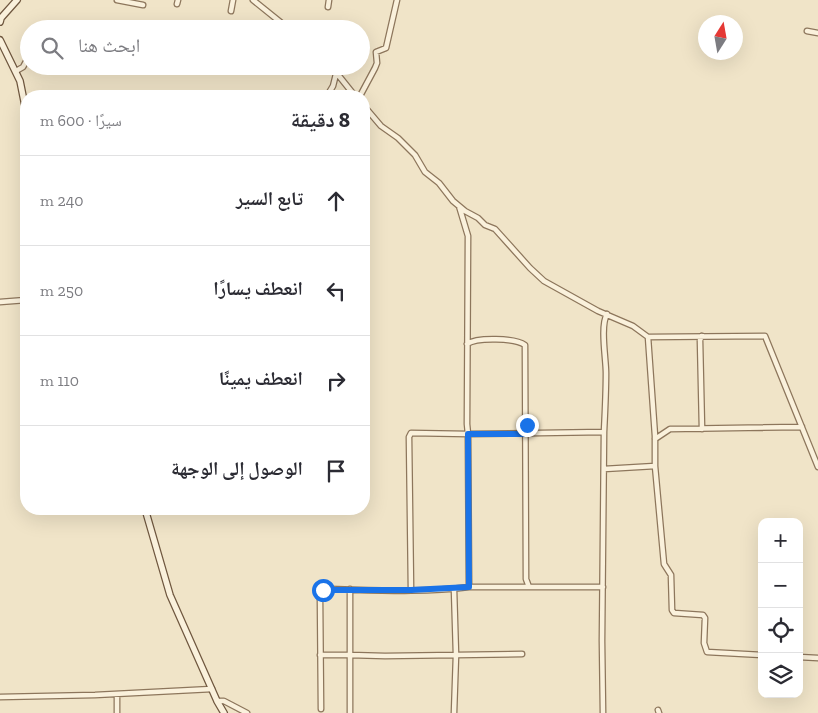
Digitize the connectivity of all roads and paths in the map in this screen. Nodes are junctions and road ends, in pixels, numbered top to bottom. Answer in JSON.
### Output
{"nodes":[{"id":1,"x":17,"y":0,"type":"edge"},
{"id":2,"x":117,"y":0,"type":"edge"},
{"id":3,"x":233,"y":0,"type":"edge"},
{"id":4,"x":253,"y":0,"type":"edge"},
{"id":5,"x":329,"y":0,"type":"edge"},
{"id":6,"x":396,"y":0,"type":"edge"},
{"id":7,"x":143,"y":5,"type":"dead end"},
{"id":8,"x":328,"y":7,"type":"dead end"},
{"id":9,"x":231,"y":11,"type":"dead end"},
{"id":10,"x":0,"y":19,"type":"edge"},
{"id":11,"x":278,"y":20,"type":"edge"},
{"id":12,"x":807,"y":31,"type":"dead end"},
{"id":13,"x":818,"y":33,"type":"edge"},
{"id":14,"x":0,"y":40,"type":"edge"},
{"id":15,"x":20,"y":69,"type":"edge"},
{"id":16,"x":16,"y":71,"type":"junction"},
{"id":17,"x":336,"y":75,"type":"edge"},
{"id":18,"x":337,"y":75,"type":"edge"},
{"id":19,"x":22,"y":90,"type":"edge"},
{"id":20,"x":331,"y":90,"type":"edge"},
{"id":21,"x":350,"y":90,"type":"edge"},
{"id":22,"x":363,"y":90,"type":"edge"},
{"id":23,"x":370,"y":113,"type":"edge"},
{"id":24,"x":459,"y":206,"type":"junction"},
{"id":25,"x":20,"y":300,"type":"edge"},
{"id":26,"x":0,"y":302,"type":"edge"},
{"id":27,"x":607,"y":314,"type":"junction"},
{"id":28,"x":648,"y":336,"type":"junction"},
{"id":29,"x":702,"y":336,"type":"junction"},
{"id":30,"x":467,"y":344,"type":"junction"},
{"id":31,"x":802,"y":427,"type":"junction"},
{"id":32,"x":702,"y":429,"type":"junction"},
{"id":33,"x":604,"y":432,"type":"junction"},
{"id":34,"x":468,"y":434,"type":"junction"},
{"id":35,"x":526,"y":434,"type":"junction"},
{"id":36,"x":655,"y":439,"type":"junction"},
{"id":37,"x":655,"y":466,"type":"junction"},
{"id":38,"x":818,"y":467,"type":"edge"},
{"id":39,"x":604,"y":469,"type":"junction"},
{"id":40,"x":147,"y":515,"type":"edge"},
{"id":41,"x":469,"y":587,"type":"junction"},
{"id":42,"x":529,"y":587,"type":"junction"},
{"id":43,"x":603,"y":587,"type":"junction"},
{"id":44,"x":350,"y":589,"type":"junction"},
{"id":45,"x":454,"y":589,"type":"junction"},
{"id":46,"x":411,"y":590,"type":"junction"},
{"id":47,"x":522,"y":654,"type":"dead end"},
{"id":48,"x":320,"y":655,"type":"junction"},
{"id":49,"x":350,"y":655,"type":"junction"},
{"id":50,"x":456,"y":655,"type":"junction"},
{"id":51,"x":758,"y":655,"type":"edge"},
{"id":52,"x":803,"y":657,"type":"edge"},
{"id":53,"x":818,"y":658,"type":"edge"},
{"id":54,"x":212,"y":689,"type":"junction"},
{"id":55,"x":117,"y":694,"type":"junction"},
{"id":56,"x":0,"y":697,"type":"edge"},
{"id":57,"x":217,"y":701,"type":"junction"},
{"id":58,"x":321,"y":709,"type":"dead end"},
{"id":59,"x":117,"y":713,"type":"edge"},
{"id":60,"x":224,"y":713,"type":"edge"},
{"id":61,"x":247,"y":713,"type":"edge"},
{"id":62,"x":350,"y":713,"type":"edge"},
{"id":63,"x":454,"y":713,"type":"edge"},
{"id":64,"x":603,"y":713,"type":"edge"}],
"edges":[{"from":1,"to":10,"type":"street"},
{"from":2,"to":7,"type":"street"},
{"from":3,"to":9,"type":"street"},
{"from":4,"to":11,"type":"street"},
{"from":5,"to":8,"type":"street"},
{"from":6,"to":22,"type":"street"},
{"from":12,"to":13,"type":"street"},
{"from":14,"to":16,"type":"street"},
{"from":15,"to":16,"type":"street"},
{"from":16,"to":19,"type":"street"},
{"from":17,"to":20,"type":"street"},
{"from":18,"to":21,"type":"street"},
{"from":23,"to":24,"type":"street"},
{"from":24,"to":27,"type":"street"},
{"from":24,"to":30,"type":"street"},
{"from":25,"to":26,"type":"street"},
{"from":27,"to":28,"type":"street"},
{"from":27,"to":33,"type":"street"},
{"from":28,"to":29,"type":"street"},
{"from":28,"to":36,"type":"street"},
{"from":29,"to":31,"type":"street"},
{"from":29,"to":32,"type":"street"},
{"from":30,"to":34,"type":"street"},
{"from":30,"to":35,"type":"street"},
{"from":31,"to":32,"type":"street"},
{"from":31,"to":38,"type":"street"},
{"from":32,"to":36,"type":"street"},
{"from":33,"to":35,"type":"street"},
{"from":33,"to":39,"type":"street"},
{"from":34,"to":35,"type":"street"},
{"from":34,"to":41,"type":"street"},
{"from":34,"to":46,"type":"street"},
{"from":35,"to":42,"type":"street"},
{"from":36,"to":37,"type":"street"},
{"from":37,"to":39,"type":"street"},
{"from":37,"to":51,"type":"street"},
{"from":39,"to":43,"type":"street"},
{"from":40,"to":54,"type":"street"},
{"from":41,"to":42,"type":"street"},
{"from":41,"to":45,"type":"street"},
{"from":42,"to":43,"type":"street"},
{"from":43,"to":64,"type":"street"},
{"from":44,"to":46,"type":"street"},
{"from":44,"to":48,"type":"street"},
{"from":44,"to":49,"type":"street"},
{"from":45,"to":46,"type":"street"},
{"from":45,"to":50,"type":"street"},
{"from":47,"to":50,"type":"street"},
{"from":48,"to":49,"type":"street"},
{"from":48,"to":58,"type":"street"},
{"from":49,"to":50,"type":"street"},
{"from":49,"to":62,"type":"street"},
{"from":50,"to":63,"type":"street"},
{"from":52,"to":53,"type":"street"},
{"from":54,"to":55,"type":"street"},
{"from":54,"to":57,"type":"street"},
{"from":55,"to":56,"type":"street"},
{"from":55,"to":59,"type":"street"},
{"from":57,"to":60,"type":"street"},
{"from":57,"to":61,"type":"street"}]}
